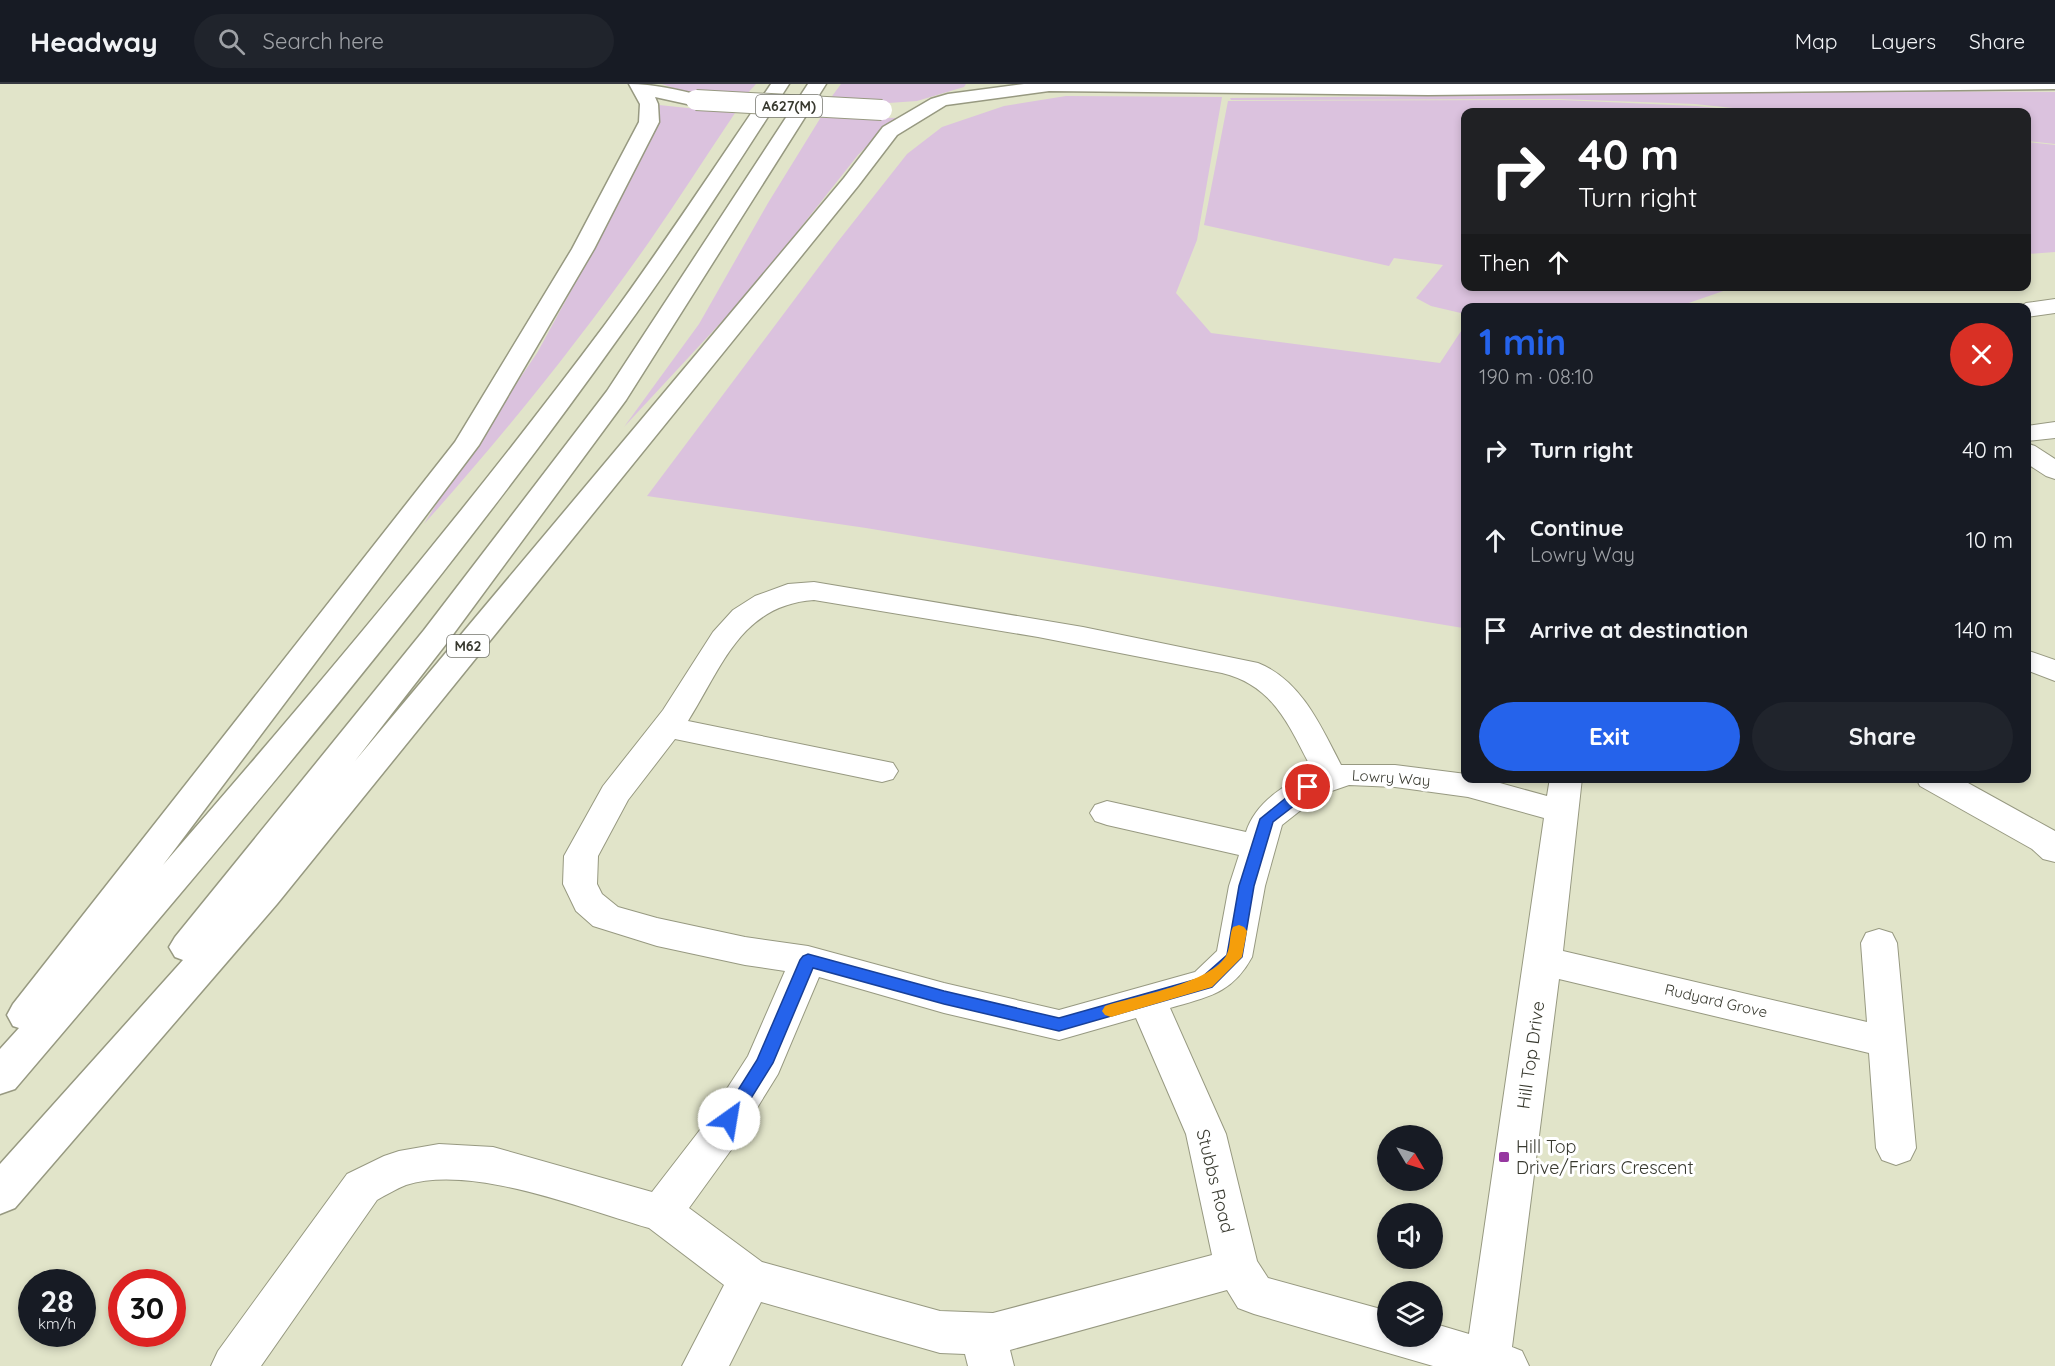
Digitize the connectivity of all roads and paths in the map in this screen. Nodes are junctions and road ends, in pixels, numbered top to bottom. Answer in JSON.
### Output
{"nodes":[{"id":1,"x":639,"y":84,"type":"edge"},
{"id":2,"x":780,"y":84,"type":"edge"},
{"id":3,"x":817,"y":84,"type":"edge"},
{"id":4,"x":984,"y":84,"type":"edge"},
{"id":5,"x":2055,"y":84,"type":"edge"},
{"id":6,"x":943,"y":101,"type":"junction"},
{"id":7,"x":2055,"y":306,"type":"edge"},
{"id":8,"x":2031,"y":309,"type":"edge"},
{"id":9,"x":2055,"y":430,"type":"edge"},
{"id":10,"x":2031,"y":433,"type":"edge"},
{"id":11,"x":2031,"y":457,"type":"edge"},
{"id":12,"x":2044,"y":472,"type":"edge"},
{"id":13,"x":2031,"y":661,"type":"edge"},
{"id":14,"x":2055,"y":671,"type":"edge"},
{"id":15,"x":666,"y":728,"type":"junction"},
{"id":16,"x":882,"y":771,"type":"dead end"},
{"id":17,"x":1333,"y":778,"type":"junction"},
{"id":18,"x":1941,"y":783,"type":"edge"},
{"id":19,"x":1563,"y":795,"type":"edge"},
{"id":20,"x":1107,"y":813,"type":"dead end"},
{"id":21,"x":1259,"y":847,"type":"junction"},
{"id":22,"x":2055,"y":850,"type":"edge"},
{"id":23,"x":1879,"y":943,"type":"dead end"},
{"id":24,"x":808,"y":960,"type":"junction"},
{"id":25,"x":1544,"y":961,"type":"junction"},
{"id":26,"x":1148,"y":1001,"type":"junction"},
{"id":27,"x":1887,"y":1041,"type":"junction"},
{"id":28,"x":0,"y":1050,"type":"edge"},
{"id":29,"x":0,"y":1077,"type":"edge"},
{"id":30,"x":1896,"y":1148,"type":"dead end"},
{"id":31,"x":0,"y":1176,"type":"edge"},
{"id":32,"x":0,"y":1195,"type":"edge"},
{"id":33,"x":661,"y":1214,"type":"junction"},
{"id":34,"x":750,"y":1280,"type":"junction"},
{"id":35,"x":1245,"y":1281,"type":"junction"},
{"id":36,"x":1377,"y":1328,"type":"edge"},
{"id":37,"x":1439,"y":1347,"type":"edge"},
{"id":38,"x":987,"y":1350,"type":"edge"},
{"id":39,"x":1494,"y":1364,"type":"edge"},
{"id":40,"x":234,"y":1366,"type":"edge"},
{"id":41,"x":705,"y":1366,"type":"edge"}],
"edges":[{"from":1,"to":6,"type":"highway","number":"A627(M)","bridge":true},
{"from":1,"to":28,"type":"highway"},
{"from":2,"to":29,"type":"highway"},
{"from":3,"to":31,"type":"highway","number":"M62"},
{"from":4,"to":6,"type":"highway","number":"A627(M)"},
{"from":5,"to":6,"type":"highway","number":"A627(M)"},
{"from":6,"to":32,"type":"highway","number":"M62"},
{"from":7,"to":8,"type":"street"},
{"from":9,"to":10,"type":"street"},
{"from":11,"to":12,"type":"street"},
{"from":13,"to":14,"type":"street"},
{"from":15,"to":16,"type":"street"},
{"from":15,"to":17,"type":"street","name":"Lowry Way"},
{"from":15,"to":24,"type":"street","name":"Lowry Way"},
{"from":17,"to":19,"type":"street","name":"Lowry Way"},
{"from":17,"to":21,"type":"street","name":"Lowry Way"},
{"from":18,"to":22,"type":"street"},
{"from":19,"to":25,"type":"street","name":"Hill Top Drive"},
{"from":20,"to":21,"type":"street"},
{"from":21,"to":26,"type":"street","name":"Lowry Way"},
{"from":23,"to":27,"type":"street"},
{"from":24,"to":26,"type":"street","name":"Lowry Way"},
{"from":24,"to":33,"type":"street"},
{"from":25,"to":27,"type":"street","name":"Rudyard Grove"},
{"from":25,"to":39,"type":"street","name":"Hill Top Drive"},
{"from":26,"to":35,"type":"street","name":"Stubbs Road"},
{"from":27,"to":30,"type":"street"},
{"from":33,"to":34,"type":"street"},
{"from":33,"to":40,"type":"street"},
{"from":34,"to":38,"type":"street"},
{"from":34,"to":41,"type":"street"},
{"from":35,"to":36,"type":"street"},
{"from":35,"to":38,"type":"street"},
{"from":37,"to":39,"type":"street"}]}
